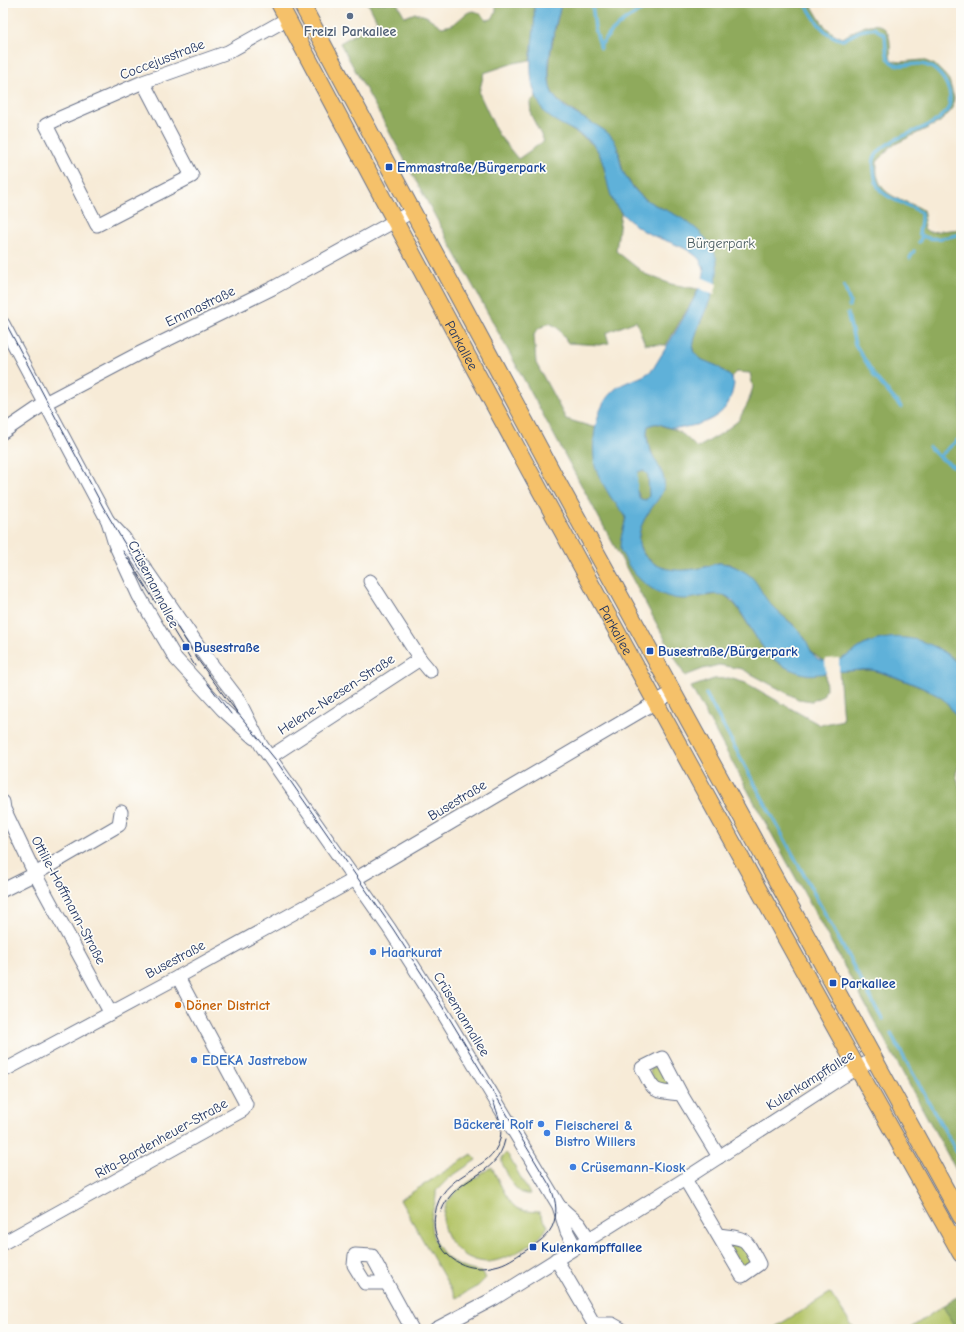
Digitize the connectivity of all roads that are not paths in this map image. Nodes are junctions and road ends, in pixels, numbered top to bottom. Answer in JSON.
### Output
{"nodes":[{"id":1,"x":279,"y":3,"type":"edge"},
{"id":2,"x":301,"y":3,"type":"edge"},
{"id":3,"x":287,"y":19,"type":"junction"},
{"id":4,"x":143,"y":82,"type":"junction"},
{"id":5,"x":413,"y":211,"type":"junction"},
{"id":6,"x":395,"y":221,"type":"junction"},
{"id":7,"x":3,"y":324,"type":"edge"},
{"id":8,"x":45,"y":403,"type":"junction"},
{"id":9,"x":3,"y":432,"type":"edge"},
{"id":10,"x":108,"y":521,"type":"junction"},
{"id":11,"x":370,"y":581,"type":"dead end"},
{"id":12,"x":420,"y":659,"type":"junction"},
{"id":13,"x":430,"y":671,"type":"dead end"},
{"id":14,"x":673,"y":692,"type":"junction"},
{"id":15,"x":656,"y":702,"type":"junction"},
{"id":16,"x":261,"y":745,"type":"junction"},
{"id":17,"x":270,"y":756,"type":"junction"},
{"id":18,"x":3,"y":802,"type":"edge"},
{"id":19,"x":121,"y":812,"type":"dead end"},
{"id":20,"x":35,"y":874,"type":"junction"},
{"id":21,"x":355,"y":879,"type":"junction"},
{"id":22,"x":3,"y":890,"type":"edge"},
{"id":23,"x":178,"y":977,"type":"junction"},
{"id":24,"x":110,"y":1012,"type":"junction"},
{"id":25,"x":874,"y":1059,"type":"junction"},
{"id":26,"x":858,"y":1068,"type":"junction"},
{"id":27,"x":3,"y":1071,"type":"edge"},
{"id":28,"x":681,"y":1094,"type":"dead end"},
{"id":29,"x":719,"y":1157,"type":"junction"},
{"id":30,"x":685,"y":1179,"type":"junction"},
{"id":31,"x":559,"y":1206,"type":"junction"},
{"id":32,"x":961,"y":1217,"type":"edge"},
{"id":33,"x":719,"y":1235,"type":"dead end"},
{"id":34,"x":588,"y":1239,"type":"junction"},
{"id":35,"x":3,"y":1243,"type":"edge"},
{"id":36,"x":575,"y":1247,"type":"junction"},
{"id":37,"x":961,"y":1254,"type":"edge"},
{"id":38,"x":556,"y":1259,"type":"junction"},
{"id":39,"x":386,"y":1283,"type":"dead end"},
{"id":40,"x":595,"y":1326,"type":"edge"},
{"id":41,"x":412,"y":1329,"type":"edge"},
{"id":42,"x":436,"y":1329,"type":"edge"},
{"id":43,"x":621,"y":1329,"type":"edge"}],
"edges":[{"from":1,"to":3,"type":"main road","name":"Parkallee"},
{"from":2,"to":5,"type":"main road","name":"Parkallee"},
{"from":3,"to":4,"type":"street","name":"Coccejusstraße"},
{"from":3,"to":6,"type":"main road","name":"Parkallee"},
{"from":4,"to":4,"type":"street","name":"Coccejusstraße"},
{"from":5,"to":6,"type":"street","name":"Emmastraße"},
{"from":5,"to":14,"type":"main road","name":"Parkallee"},
{"from":6,"to":8,"type":"street","name":"Emmastraße"},
{"from":6,"to":15,"type":"main road","name":"Parkallee"},
{"from":7,"to":8,"type":"street","name":"Crüsemannallee"},
{"from":8,"to":9,"type":"street","name":"Emmastraße"},
{"from":8,"to":10,"type":"street","name":"Crüsemannallee"},
{"from":10,"to":16,"type":"street","name":"Crüsemannallee"},
{"from":10,"to":16,"type":"street","name":"Crüsemannallee"},
{"from":11,"to":12,"type":"street"},
{"from":12,"to":13,"type":"street"},
{"from":12,"to":17,"type":"street","name":"Helene-Neesen-Straße"},
{"from":14,"to":15,"type":"street","name":"Busestraße"},
{"from":14,"to":25,"type":"main road","name":"Parkallee"},
{"from":15,"to":21,"type":"street","name":"Busestraße"},
{"from":15,"to":26,"type":"main road","name":"Parkallee"},
{"from":16,"to":17,"type":"street","name":"Crüsemannallee"},
{"from":17,"to":21,"type":"street","name":"Crüsemannallee"},
{"from":18,"to":20,"type":"street","name":"Ottilie-Hoffmann-Straße"},
{"from":19,"to":20,"type":"street"},
{"from":20,"to":22,"type":"street"},
{"from":20,"to":24,"type":"street","name":"Ottilie-Hoffmann-Straße"},
{"from":21,"to":23,"type":"street","name":"Busestraße"},
{"from":21,"to":31,"type":"street","name":"Crüsemannallee"},
{"from":23,"to":24,"type":"street","name":"Busestraße"},
{"from":23,"to":35,"type":"street","name":"Rita-Bardenheuer-Straße"},
{"from":24,"to":27,"type":"street","name":"Busestraße"},
{"from":25,"to":26,"type":"street","name":"Kulenkampffallee"},
{"from":25,"to":32,"type":"main road","name":"Parkallee"},
{"from":26,"to":29,"type":"street","name":"Kulenkampffallee"},
{"from":26,"to":37,"type":"main road","name":"Parkallee"},
{"from":28,"to":29,"type":"street"},
{"from":29,"to":30,"type":"street","name":"Kulenkampffallee"},
{"from":30,"to":33,"type":"street"},
{"from":30,"to":34,"type":"street","name":"Kulenkampffallee"},
{"from":31,"to":34,"type":"street","name":"Crüsemannallee"},
{"from":31,"to":36,"type":"street","name":"Crüsemannallee"},
{"from":34,"to":36,"type":"street","name":"Kulenkampffallee"},
{"from":36,"to":38,"type":"street","name":"Kulenkampffallee"},
{"from":38,"to":40,"type":"street"},
{"from":38,"to":42,"type":"street","name":"Kulenkampffallee"},
{"from":39,"to":41,"type":"street"},
{"from":40,"to":43,"type":"street"}]}
